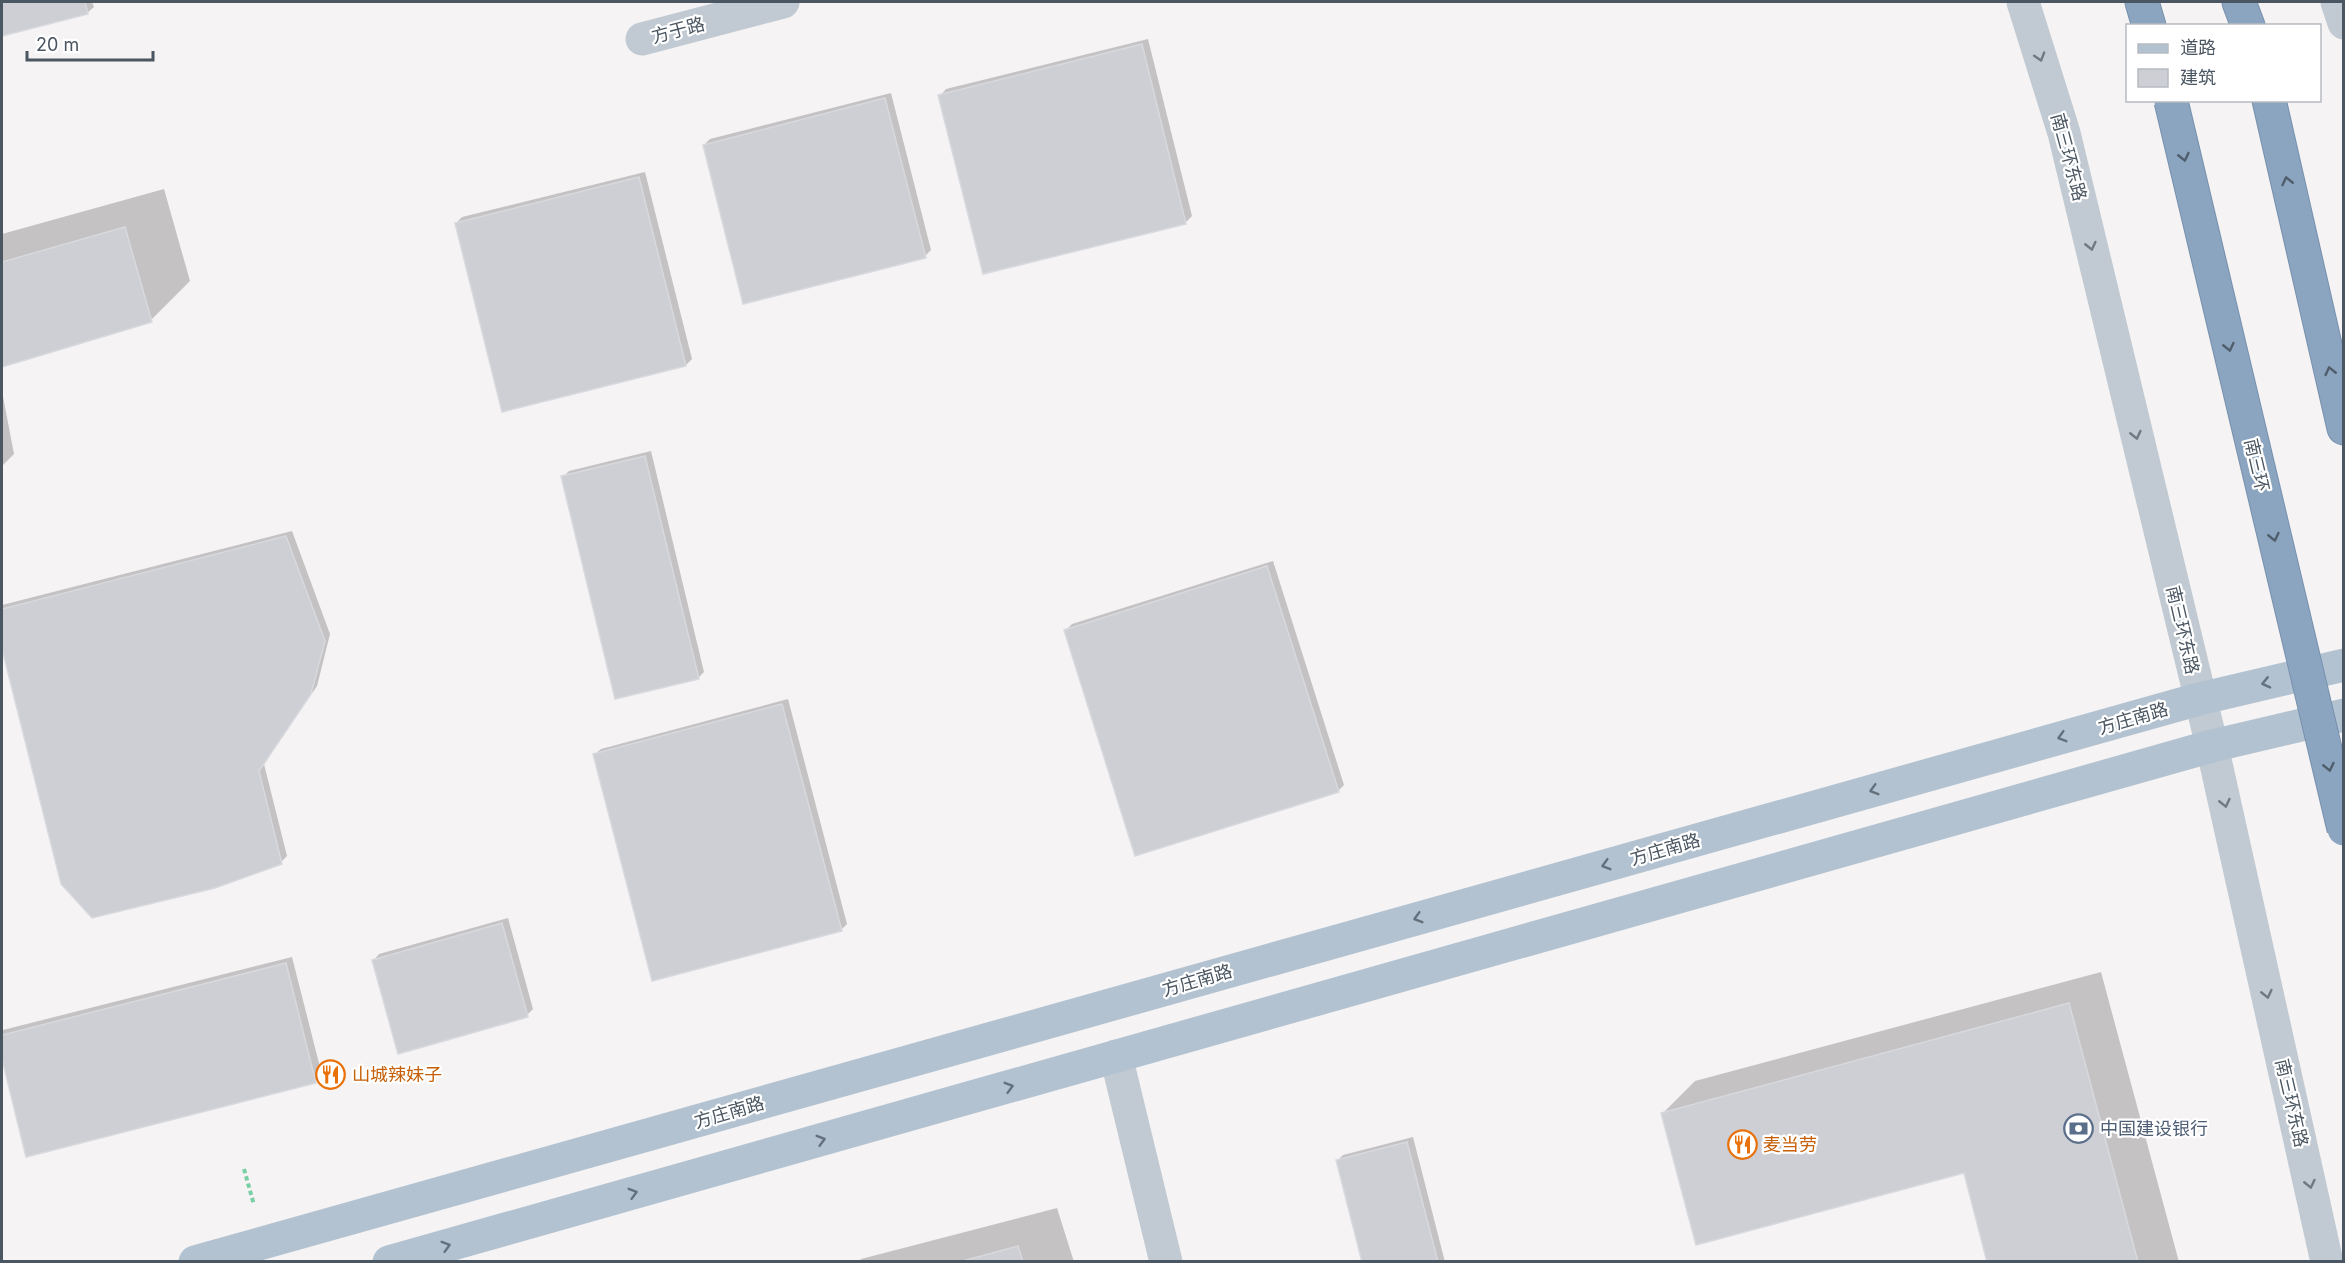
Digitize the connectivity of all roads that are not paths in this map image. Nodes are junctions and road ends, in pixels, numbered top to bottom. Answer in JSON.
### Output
{"nodes":[{"id":1,"x":783,"y":2,"type":"edge"},
{"id":2,"x":2023,"y":2,"type":"edge"},
{"id":3,"x":2142,"y":2,"type":"edge"},
{"id":4,"x":2240,"y":2,"type":"edge"},
{"id":5,"x":2337,"y":2,"type":"edge"},
{"id":6,"x":2343,"y":23,"type":"edge"},
{"id":7,"x":2148,"y":24,"type":"edge"},
{"id":8,"x":2247,"y":24,"type":"edge"},
{"id":9,"x":642,"y":39,"type":"dead end"},
{"id":10,"x":2171,"y":102,"type":"edge"},
{"id":11,"x":2269,"y":102,"type":"edge"},
{"id":12,"x":2343,"y":428,"type":"edge"},
{"id":13,"x":2343,"y":665,"type":"edge"},
{"id":14,"x":2199,"y":699,"type":"junction"},
{"id":15,"x":2343,"y":715,"type":"edge"},
{"id":16,"x":2212,"y":746,"type":"junction"},
{"id":17,"x":2343,"y":829,"type":"edge"},
{"id":18,"x":1116,"y":1056,"type":"junction"},
{"id":19,"x":195,"y":1262,"type":"edge"},
{"id":20,"x":390,"y":1262,"type":"edge"},
{"id":21,"x":1166,"y":1262,"type":"edge"},
{"id":22,"x":2327,"y":1262,"type":"edge"}],
"edges":[{"from":1,"to":9,"type":"street","name":"方于路"},
{"from":2,"to":14,"type":"street","name":"南三环东路","one_way":true},
{"from":3,"to":7,"type":"highway"},
{"from":4,"to":8,"type":"highway"},
{"from":5,"to":6,"type":"street"},
{"from":10,"to":17,"type":"highway","name":"南三环","one_way":true,"bridge":true},
{"from":12,"to":11,"type":"highway","one_way":true},
{"from":13,"to":14,"type":"main road","name":"方庄南路","one_way":true},
{"from":14,"to":16,"type":"street","name":"南三环东路"},
{"from":14,"to":19,"type":"main road","name":"方庄南路","one_way":true},
{"from":15,"to":16,"type":"main road"},
{"from":16,"to":18,"type":"main road"},
{"from":16,"to":22,"type":"street","name":"南三环东路","one_way":true},
{"from":20,"to":18,"type":"main road","one_way":true},
{"from":18,"to":21,"type":"street"}]}
